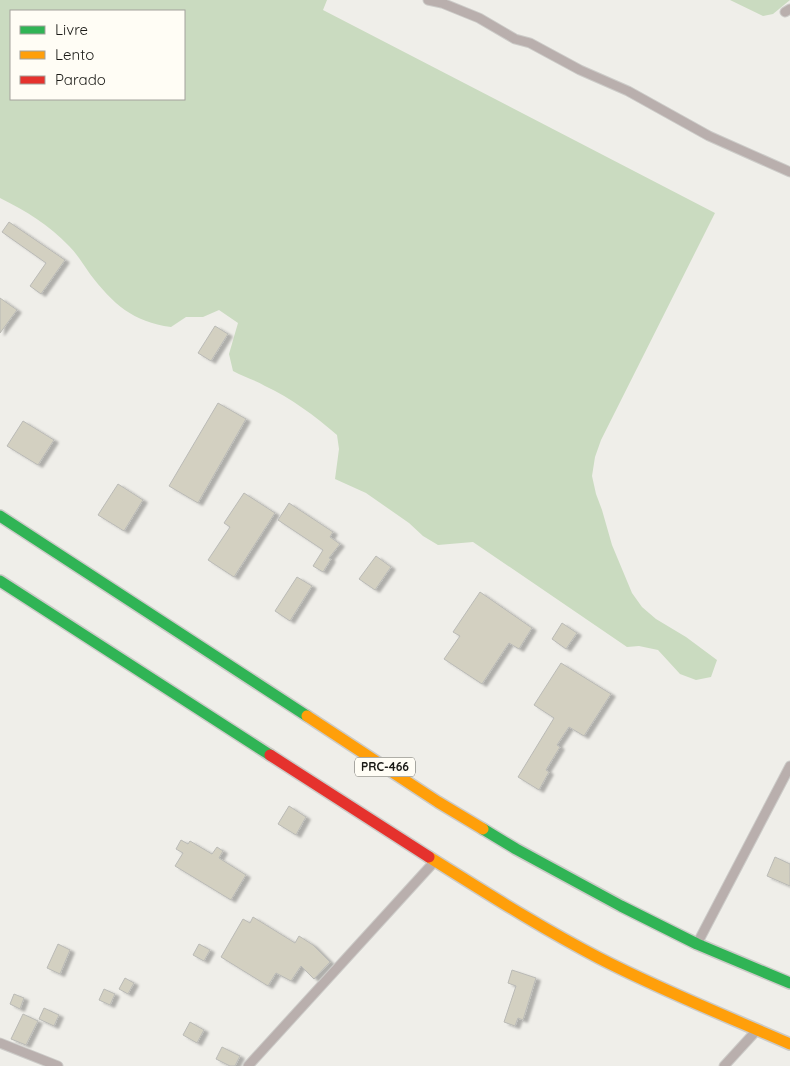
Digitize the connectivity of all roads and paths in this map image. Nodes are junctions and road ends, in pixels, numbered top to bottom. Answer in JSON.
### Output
{"nodes":[{"id":1,"x":428,"y":0,"type":"edge"},
{"id":2,"x":790,"y":172,"type":"edge"},
{"id":3,"x":0,"y":516,"type":"edge"},
{"id":4,"x":0,"y":581,"type":"edge"},
{"id":5,"x":790,"y":766,"type":"edge"},
{"id":6,"x":434,"y":861,"type":"junction"},
{"id":7,"x":697,"y":944,"type":"junction"},
{"id":8,"x":790,"y":983,"type":"edge"},
{"id":9,"x":757,"y":1030,"type":"junction"},
{"id":10,"x":0,"y":1043,"type":"edge"},
{"id":11,"x":790,"y":1044,"type":"edge"},
{"id":12,"x":58,"y":1066,"type":"edge"},
{"id":13,"x":248,"y":1066,"type":"edge"},
{"id":14,"x":724,"y":1066,"type":"edge"}],
"edges":[{"from":1,"to":2,"type":"street"},
{"from":3,"to":7,"type":"highway","number":"PRC-466"},
{"from":4,"to":6,"type":"highway"},
{"from":5,"to":7,"type":"street"},
{"from":6,"to":9,"type":"highway"},
{"from":6,"to":13,"type":"street"},
{"from":7,"to":8,"type":"highway","number":"PRC-466"},
{"from":9,"to":11,"type":"highway"},
{"from":9,"to":14,"type":"street"},
{"from":10,"to":12,"type":"street"}]}
